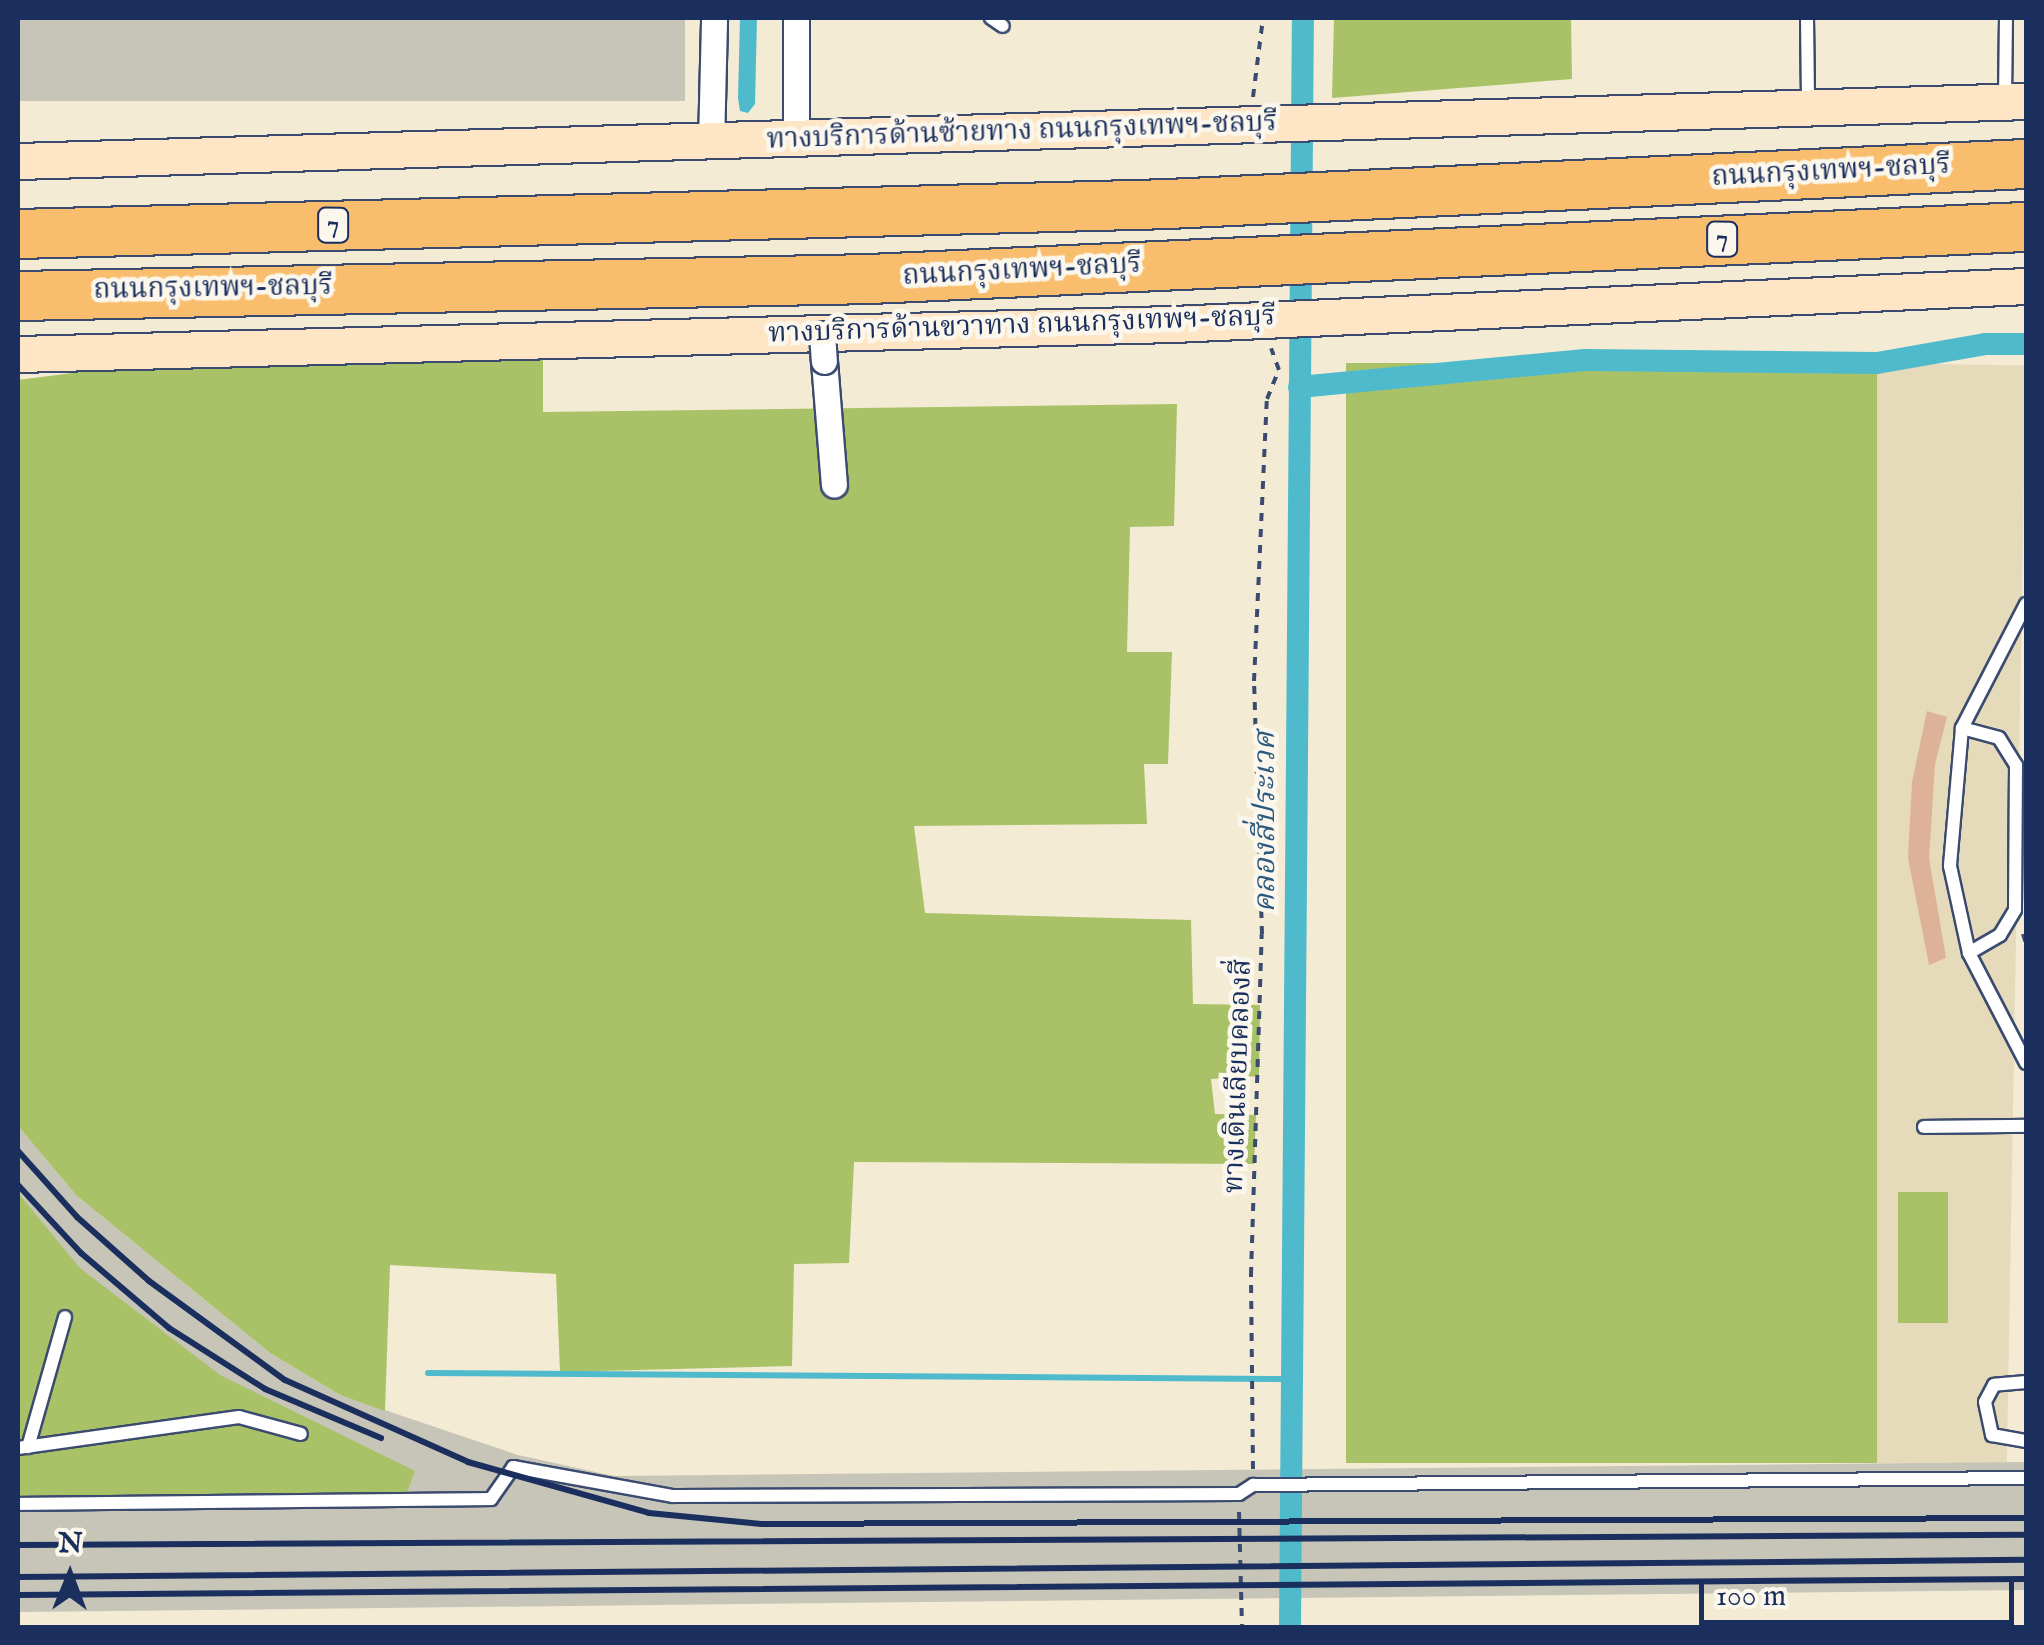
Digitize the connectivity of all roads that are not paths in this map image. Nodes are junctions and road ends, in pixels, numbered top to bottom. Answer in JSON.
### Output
{"nodes":[{"id":1,"x":714,"y":18,"type":"edge"},
{"id":2,"x":796,"y":18,"type":"edge"},
{"id":3,"x":1807,"y":18,"type":"edge"},
{"id":4,"x":2006,"y":18,"type":"edge"},
{"id":5,"x":2016,"y":101,"type":"edge"},
{"id":6,"x":1808,"y":107,"type":"junction"},
{"id":7,"x":796,"y":140,"type":"junction"},
{"id":8,"x":711,"y":144,"type":"junction"},
{"id":9,"x":18,"y":160,"type":"edge"},
{"id":10,"x":2026,"y":164,"type":"edge"},
{"id":11,"x":2026,"y":227,"type":"edge"},
{"id":12,"x":18,"y":234,"type":"edge"},
{"id":13,"x":2026,"y":286,"type":"edge"},
{"id":14,"x":18,"y":296,"type":"edge"},
{"id":15,"x":823,"y":348,"type":"junction"},
{"id":16,"x":18,"y":354,"type":"edge"},
{"id":17,"x":834,"y":485,"type":"dead end"},
{"id":18,"x":2026,"y":604,"type":"edge"},
{"id":19,"x":1962,"y":728,"type":"junction"},
{"id":20,"x":1969,"y":954,"type":"junction"},
{"id":21,"x":2026,"y":1063,"type":"edge"},
{"id":22,"x":2026,"y":1126,"type":"edge"},
{"id":23,"x":1924,"y":1127,"type":"dead end"},
{"id":24,"x":65,"y":1317,"type":"dead end"},
{"id":25,"x":2026,"y":1382,"type":"edge"},
{"id":26,"x":301,"y":1434,"type":"dead end"},
{"id":27,"x":2026,"y":1441,"type":"edge"},
{"id":28,"x":23,"y":1448,"type":"edge"},
{"id":29,"x":2026,"y":1478,"type":"edge"},
{"id":30,"x":18,"y":1504,"type":"edge"}],
"edges":[{"from":1,"to":8,"type":"street"},
{"from":2,"to":7,"type":"street"},
{"from":3,"to":6,"type":"lane"},
{"from":4,"to":5,"type":"lane"},
{"from":5,"to":6,"type":"main road","name":"ทางบริการด้านซ้ายทาง ถนนกรุงเทพฯ-ชลบุรี"},
{"from":6,"to":7,"type":"main road","name":"ทางบริการด้านซ้ายทาง ถนนกรุงเทพฯ-ชลบุรี"},
{"from":7,"to":8,"type":"main road","name":"ทางบริการด้านซ้ายทาง ถนนกรุงเทพฯ-ชลบุรี"},
{"from":8,"to":9,"type":"main road","name":"ทางบริการด้านซ้ายทาง ถนนกรุงเทพฯ-ชลบุรี"},
{"from":10,"to":12,"type":"highway","name":"ถนนกรุงเทพฯ-ชลบุรี","number":"7"},
{"from":11,"to":14,"type":"highway","name":"ถนนกรุงเทพฯ-ชลบุรี","number":"7"},
{"from":13,"to":15,"type":"main road","name":"ทางบริการด้านขวาทาง ถนนกรุงเทพฯ-ชลบุรี"},
{"from":15,"to":16,"type":"main road","name":"ทางบริการด้านขวาทาง ถนนกรุงเทพฯ-ชลบุรี"},
{"from":15,"to":17,"type":"street"},
{"from":18,"to":19,"type":"lane"},
{"from":19,"to":20,"type":"lane"},
{"from":19,"to":20,"type":"lane"},
{"from":20,"to":21,"type":"lane"},
{"from":22,"to":23,"type":"lane"},
{"from":24,"to":28,"type":"lane"},
{"from":25,"to":27,"type":"lane"},
{"from":26,"to":28,"type":"lane"},
{"from":29,"to":30,"type":"lane"}]}
